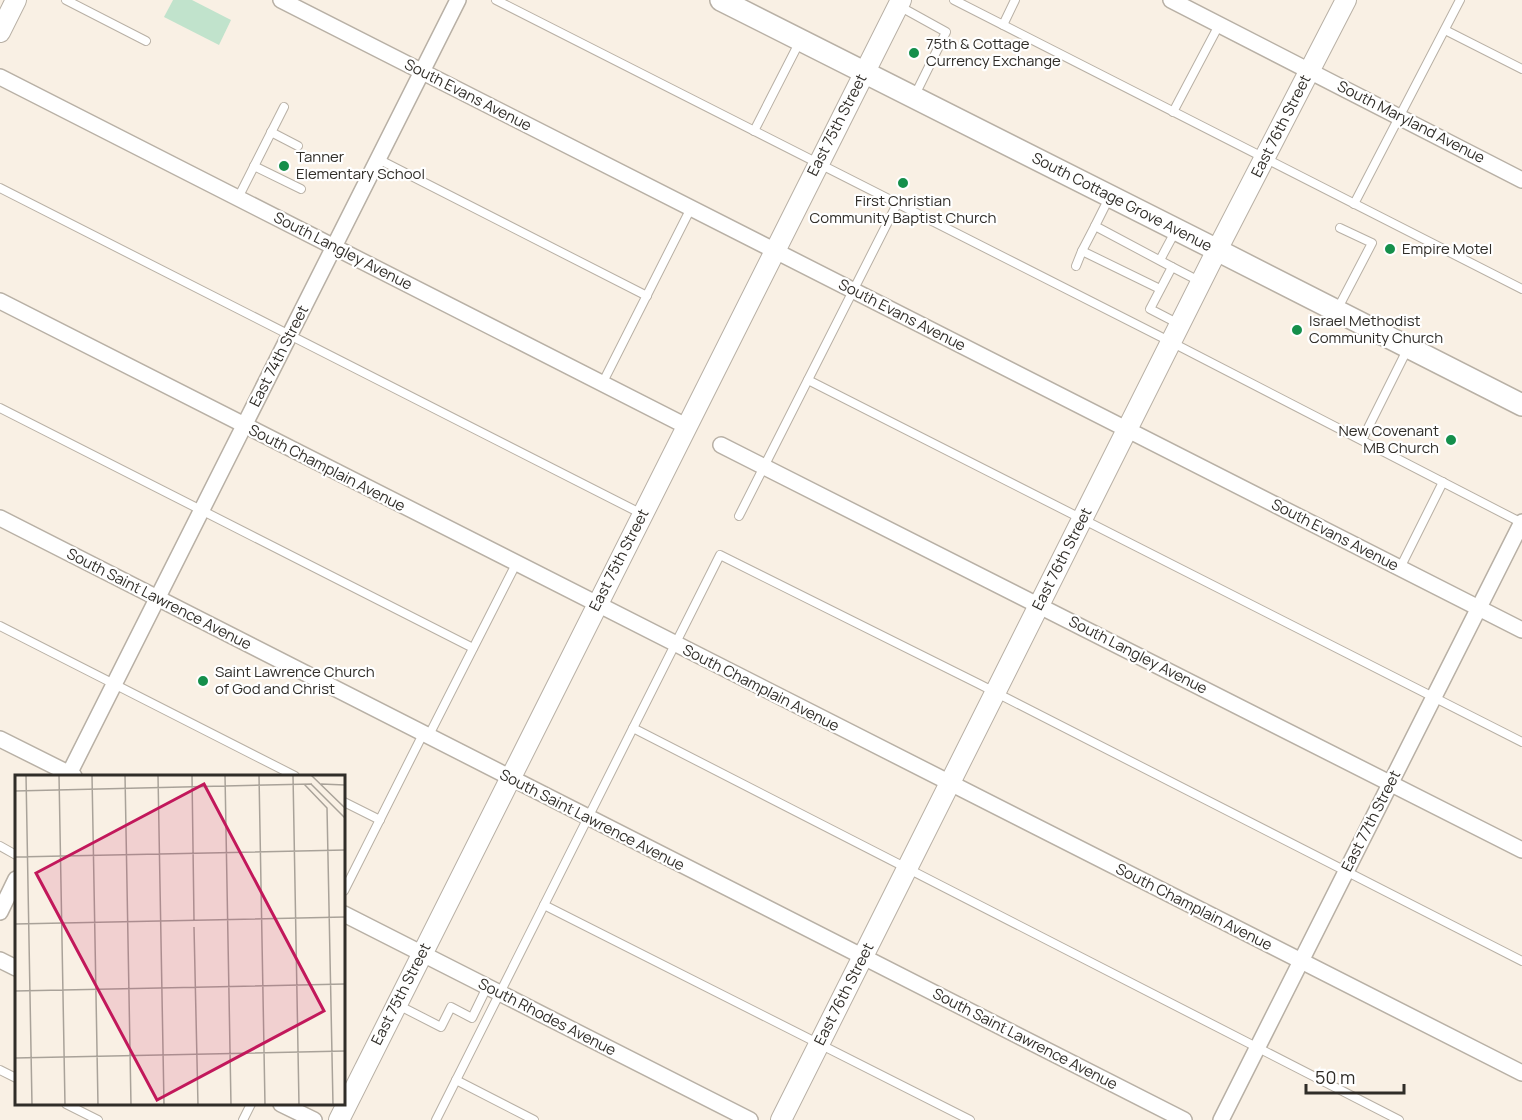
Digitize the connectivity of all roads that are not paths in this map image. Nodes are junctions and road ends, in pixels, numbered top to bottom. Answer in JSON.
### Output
{"nodes":[{"id":1,"x":16,"y":0,"type":"edge"},
{"id":2,"x":66,"y":0,"type":"edge"},
{"id":3,"x":281,"y":0,"type":"edge"},
{"id":4,"x":458,"y":0,"type":"edge"},
{"id":5,"x":496,"y":0,"type":"edge"},
{"id":6,"x":721,"y":0,"type":"edge"},
{"id":7,"x":954,"y":0,"type":"edge"},
{"id":8,"x":1015,"y":0,"type":"edge"},
{"id":9,"x":1171,"y":0,"type":"edge"},
{"id":10,"x":1346,"y":0,"type":"edge"},
{"id":11,"x":1460,"y":0,"type":"edge"},
{"id":12,"x":899,"y":3,"type":"edge"},
{"id":13,"x":1003,"y":25,"type":"junction"},
{"id":14,"x":1219,"y":25,"type":"junction"},
{"id":15,"x":1445,"y":30,"type":"junction"},
{"id":16,"x":0,"y":32,"type":"edge"},
{"id":17,"x":800,"y":40,"type":"junction"},
{"id":18,"x":146,"y":41,"type":"dead end"},
{"id":19,"x":1522,"y":69,"type":"edge"},
{"id":20,"x":1310,"y":70,"type":"junction"},
{"id":21,"x":422,"y":71,"type":"junction"},
{"id":22,"x":864,"y":72,"type":"junction"},
{"id":23,"x":0,"y":76,"type":"edge"},
{"id":24,"x":913,"y":97,"type":"junction"},
{"id":25,"x":284,"y":107,"type":"dead end"},
{"id":26,"x":1173,"y":112,"type":"junction"},
{"id":27,"x":1400,"y":117,"type":"junction"},
{"id":28,"x":754,"y":131,"type":"junction"},
{"id":29,"x":271,"y":132,"type":"junction"},
{"id":30,"x":298,"y":146,"type":"dead end"},
{"id":31,"x":1265,"y":158,"type":"junction"},
{"id":32,"x":378,"y":159,"type":"junction"},
{"id":33,"x":818,"y":164,"type":"junction"},
{"id":34,"x":254,"y":166,"type":"junction"},
{"id":35,"x":1522,"y":180,"type":"edge"},
{"id":36,"x":0,"y":188,"type":"edge"},
{"id":37,"x":301,"y":189,"type":"dead end"},
{"id":38,"x":1110,"y":196,"type":"junction"},
{"id":39,"x":238,"y":198,"type":"junction"},
{"id":40,"x":897,"y":204,"type":"junction"},
{"id":41,"x":1354,"y":204,"type":"junction"},
{"id":42,"x":691,"y":208,"type":"junction"},
{"id":43,"x":1095,"y":226,"type":"junction"},
{"id":44,"x":1340,"y":228,"type":"dead end"},
{"id":45,"x":1176,"y":229,"type":"junction"},
{"id":46,"x":334,"y":247,"type":"junction"},
{"id":47,"x":775,"y":250,"type":"junction"},
{"id":48,"x":1217,"y":250,"type":"junction"},
{"id":49,"x":1082,"y":251,"type":"junction"},
{"id":50,"x":1160,"y":260,"type":"junction"},
{"id":51,"x":1076,"y":266,"type":"dead end"},
{"id":52,"x":1172,"y":267,"type":"junction"},
{"id":53,"x":1201,"y":282,"type":"junction"},
{"id":54,"x":1160,"y":289,"type":"junction"},
{"id":55,"x":1522,"y":289,"type":"edge"},
{"id":56,"x":853,"y":290,"type":"junction"},
{"id":57,"x":646,"y":296,"type":"junction"},
{"id":58,"x":0,"y":301,"type":"edge"},
{"id":59,"x":1337,"y":311,"type":"junction"},
{"id":60,"x":1175,"y":334,"type":"junction"},
{"id":61,"x":290,"y":335,"type":"junction"},
{"id":62,"x":1408,"y":347,"type":"junction"},
{"id":63,"x":808,"y":380,"type":"junction"},
{"id":64,"x":602,"y":384,"type":"junction"},
{"id":65,"x":1522,"y":405,"type":"edge"},
{"id":66,"x":0,"y":408,"type":"edge"},
{"id":67,"x":244,"y":425,"type":"junction"},
{"id":68,"x":686,"y":426,"type":"junction"},
{"id":69,"x":1127,"y":429,"type":"junction"},
{"id":70,"x":1362,"y":440,"type":"junction"},
{"id":71,"x":721,"y":445,"type":"dead end"},
{"id":72,"x":765,"y":466,"type":"junction"},
{"id":73,"x":1443,"y":482,"type":"junction"},
{"id":74,"x":202,"y":511,"type":"junction"},
{"id":75,"x":642,"y":514,"type":"junction"},
{"id":76,"x":739,"y":516,"type":"dead end"},
{"id":77,"x":0,"y":519,"type":"edge"},
{"id":78,"x":1082,"y":519,"type":"junction"},
{"id":79,"x":1522,"y":522,"type":"edge"},
{"id":80,"x":516,"y":564,"type":"junction"},
{"id":81,"x":1400,"y":568,"type":"junction"},
{"id":82,"x":157,"y":598,"type":"junction"},
{"id":83,"x":597,"y":604,"type":"junction"},
{"id":84,"x":1039,"y":605,"type":"junction"},
{"id":85,"x":1479,"y":608,"type":"junction"},
{"id":86,"x":0,"y":626,"type":"edge"},
{"id":87,"x":1522,"y":630,"type":"edge"},
{"id":88,"x":675,"y":644,"type":"junction"},
{"id":89,"x":473,"y":648,"type":"junction"},
{"id":90,"x":115,"y":684,"type":"junction"},
{"id":91,"x":995,"y":693,"type":"junction"},
{"id":92,"x":1434,"y":697,"type":"junction"},
{"id":93,"x":633,"y":728,"type":"junction"},
{"id":94,"x":426,"y":735,"type":"junction"},
{"id":95,"x":0,"y":739,"type":"edge"},
{"id":96,"x":1522,"y":742,"type":"edge"},
{"id":97,"x":68,"y":775,"type":"edge"},
{"id":98,"x":70,"y":775,"type":"edge"},
{"id":99,"x":291,"y":775,"type":"edge"},
{"id":100,"x":510,"y":778,"type":"junction"},
{"id":101,"x":950,"y":783,"type":"junction"},
{"id":102,"x":1390,"y":783,"type":"junction"},
{"id":103,"x":345,"y":802,"type":"edge"},
{"id":104,"x":588,"y":818,"type":"junction"},
{"id":105,"x":380,"y":820,"type":"junction"},
{"id":106,"x":0,"y":846,"type":"edge"},
{"id":107,"x":1522,"y":850,"type":"edge"},
{"id":108,"x":15,"y":854,"type":"edge"},
{"id":109,"x":907,"y":869,"type":"junction"},
{"id":110,"x":1346,"y":871,"type":"junction"},
{"id":111,"x":15,"y":881,"type":"edge"},
{"id":112,"x":345,"y":889,"type":"edge"},
{"id":113,"x":544,"y":905,"type":"junction"},
{"id":114,"x":0,"y":912,"type":"edge"},
{"id":115,"x":345,"y":916,"type":"edge"},
{"id":116,"x":422,"y":953,"type":"junction"},
{"id":117,"x":863,"y":957,"type":"junction"},
{"id":118,"x":0,"y":960,"type":"edge"},
{"id":119,"x":1301,"y":961,"type":"junction"},
{"id":120,"x":1522,"y":961,"type":"edge"},
{"id":121,"x":15,"y":968,"type":"edge"},
{"id":122,"x":494,"y":990,"type":"junction"},
{"id":123,"x":396,"y":1005,"type":"junction"},
{"id":124,"x":819,"y":1044,"type":"junction"},
{"id":125,"x":1257,"y":1047,"type":"junction"},
{"id":126,"x":0,"y":1070,"type":"edge"},
{"id":127,"x":1522,"y":1073,"type":"edge"},
{"id":128,"x":15,"y":1078,"type":"edge"},
{"id":129,"x":456,"y":1080,"type":"junction"},
{"id":130,"x":68,"y":1105,"type":"edge"},
{"id":131,"x":251,"y":1105,"type":"edge"},
{"id":132,"x":284,"y":1105,"type":"edge"},
{"id":133,"x":98,"y":1120,"type":"edge"},
{"id":134,"x":243,"y":1120,"type":"edge"},
{"id":135,"x":314,"y":1120,"type":"edge"},
{"id":136,"x":339,"y":1120,"type":"edge"},
{"id":137,"x":436,"y":1120,"type":"edge"},
{"id":138,"x":534,"y":1120,"type":"edge"},
{"id":139,"x":750,"y":1120,"type":"edge"},
{"id":140,"x":781,"y":1120,"type":"edge"},
{"id":141,"x":970,"y":1120,"type":"edge"},
{"id":142,"x":1184,"y":1120,"type":"edge"},
{"id":143,"x":1221,"y":1120,"type":"edge"},
{"id":144,"x":1399,"y":1120,"type":"edge"}],
"edges":[{"from":1,"to":16,"type":"street"},
{"from":2,"to":18,"type":"lane"},
{"from":3,"to":21,"type":"street","name":"South Evans Avenue"},
{"from":4,"to":21,"type":"street","name":"East 74th Street"},
{"from":5,"to":28,"type":"lane"},
{"from":6,"to":17,"type":"main road","name":"South Cottage Grove Avenue"},
{"from":7,"to":13,"type":"lane"},
{"from":8,"to":13,"type":"lane"},
{"from":9,"to":14,"type":"street","name":"South Maryland Avenue"},
{"from":10,"to":20,"type":"street","name":"East 76th Street"},
{"from":11,"to":15,"type":"lane"},
{"from":12,"to":22,"type":"street","name":"East 75th Street"},
{"from":12,"to":24,"type":"lane"},
{"from":13,"to":26,"type":"lane"},
{"from":14,"to":20,"type":"street","name":"South Maryland Avenue"},
{"from":14,"to":26,"type":"lane"},
{"from":15,"to":19,"type":"lane"},
{"from":15,"to":27,"type":"lane"},
{"from":17,"to":22,"type":"main road","name":"South Cottage Grove Avenue"},
{"from":17,"to":28,"type":"lane"},
{"from":20,"to":27,"type":"street","name":"South Maryland Avenue"},
{"from":20,"to":31,"type":"street","name":"East 76th Street"},
{"from":21,"to":32,"type":"street","name":"East 74th Street"},
{"from":21,"to":42,"type":"street","name":"South Evans Avenue"},
{"from":22,"to":24,"type":"main road","name":"South Cottage Grove Avenue"},
{"from":22,"to":33,"type":"street","name":"East 75th Street"},
{"from":23,"to":39,"type":"street","name":"South Langley Avenue"},
{"from":24,"to":38,"type":"main road","name":"South Cottage Grove Avenue"},
{"from":25,"to":29,"type":"lane"},
{"from":26,"to":31,"type":"lane"},
{"from":27,"to":35,"type":"street","name":"South Maryland Avenue"},
{"from":27,"to":41,"type":"lane"},
{"from":28,"to":33,"type":"lane"},
{"from":29,"to":30,"type":"lane"},
{"from":29,"to":34,"type":"lane"},
{"from":31,"to":41,"type":"lane"},
{"from":31,"to":48,"type":"street","name":"East 76th Street"},
{"from":32,"to":46,"type":"street","name":"East 74th Street"},
{"from":32,"to":57,"type":"lane"},
{"from":33,"to":40,"type":"lane"},
{"from":33,"to":47,"type":"street","name":"East 75th Street"},
{"from":34,"to":37,"type":"lane"},
{"from":34,"to":39,"type":"lane"},
{"from":36,"to":61,"type":"lane"},
{"from":38,"to":43,"type":"lane"},
{"from":38,"to":45,"type":"main road","name":"South Cottage Grove Avenue"},
{"from":39,"to":46,"type":"street","name":"South Langley Avenue"},
{"from":40,"to":56,"type":"lane"},
{"from":40,"to":60,"type":"lane"},
{"from":41,"to":55,"type":"lane"},
{"from":42,"to":47,"type":"street","name":"South Evans Avenue"},
{"from":42,"to":57,"type":"lane"},
{"from":43,"to":49,"type":"lane"},
{"from":43,"to":50,"type":"lane"},
{"from":44,"to":59,"type":"lane"},
{"from":45,"to":48,"type":"main road","name":"South Cottage Grove Avenue"},
{"from":45,"to":50,"type":"lane"},
{"from":46,"to":61,"type":"street","name":"East 74th Street"},
{"from":46,"to":64,"type":"street","name":"South Langley Avenue"},
{"from":47,"to":56,"type":"street","name":"South Evans Avenue"},
{"from":47,"to":68,"type":"street","name":"East 75th Street"},
{"from":48,"to":53,"type":"street","name":"East 76th Street"},
{"from":48,"to":59,"type":"main road","name":"South Cottage Grove Avenue"},
{"from":49,"to":51,"type":"lane"},
{"from":49,"to":54,"type":"lane"},
{"from":50,"to":52,"type":"lane"},
{"from":52,"to":53,"type":"lane"},
{"from":52,"to":54,"type":"lane"},
{"from":53,"to":60,"type":"street","name":"East 76th Street"},
{"from":54,"to":60,"type":"lane"},
{"from":56,"to":63,"type":"lane"},
{"from":56,"to":69,"type":"street","name":"South Evans Avenue"},
{"from":57,"to":64,"type":"lane"},
{"from":58,"to":67,"type":"street","name":"South Champlain Avenue"},
{"from":59,"to":62,"type":"main road","name":"South Cottage Grove Avenue"},
{"from":60,"to":69,"type":"street","name":"East 76th Street"},
{"from":60,"to":70,"type":"lane"},
{"from":61,"to":67,"type":"street","name":"East 74th Street"},
{"from":61,"to":75,"type":"lane"},
{"from":62,"to":65,"type":"main road","name":"South Cottage Grove Avenue"},
{"from":62,"to":70,"type":"lane"},
{"from":63,"to":72,"type":"lane"},
{"from":63,"to":78,"type":"lane"},
{"from":64,"to":68,"type":"street","name":"South Langley Avenue"},
{"from":66,"to":74,"type":"lane"},
{"from":67,"to":74,"type":"street","name":"East 74th Street"},
{"from":67,"to":80,"type":"street","name":"South Champlain Avenue"},
{"from":68,"to":75,"type":"street","name":"East 75th Street"},
{"from":69,"to":78,"type":"street","name":"East 76th Street"},
{"from":69,"to":81,"type":"street","name":"South Evans Avenue"},
{"from":70,"to":73,"type":"lane"},
{"from":71,"to":72,"type":"street","name":"South Langley Avenue"},
{"from":72,"to":76,"type":"lane"},
{"from":72,"to":84,"type":"street","name":"South Langley Avenue"},
{"from":73,"to":79,"type":"lane"},
{"from":73,"to":81,"type":"lane"},
{"from":74,"to":82,"type":"street","name":"East 74th Street"},
{"from":74,"to":89,"type":"lane"},
{"from":75,"to":83,"type":"street","name":"East 75th Street"},
{"from":77,"to":82,"type":"street","name":"South Saint Lawrence Avenue"},
{"from":78,"to":84,"type":"street","name":"East 76th Street"},
{"from":78,"to":92,"type":"lane"},
{"from":79,"to":85,"type":"street","name":"East 77th Street"},
{"from":80,"to":83,"type":"street","name":"South Champlain Avenue"},
{"from":80,"to":89,"type":"lane"},
{"from":81,"to":85,"type":"street","name":"South Evans Avenue"},
{"from":82,"to":90,"type":"street","name":"East 74th Street"},
{"from":82,"to":94,"type":"street","name":"South Saint Lawrence Avenue"},
{"from":83,"to":88,"type":"street","name":"South Champlain Avenue"},
{"from":83,"to":100,"type":"street","name":"East 75th Street"},
{"from":84,"to":91,"type":"street","name":"East 76th Street"},
{"from":84,"to":102,"type":"street","name":"South Langley Avenue"},
{"from":85,"to":87,"type":"street","name":"South Evans Avenue"},
{"from":85,"to":92,"type":"street","name":"East 77th Street"},
{"from":86,"to":90,"type":"lane"},
{"from":88,"to":91,"type":"lane"},
{"from":88,"to":93,"type":"lane"},
{"from":88,"to":101,"type":"street","name":"South Champlain Avenue"},
{"from":89,"to":94,"type":"lane"},
{"from":90,"to":98,"type":"street","name":"East 74th Street"},
{"from":90,"to":99,"type":"lane"},
{"from":91,"to":101,"type":"street","name":"East 76th Street"},
{"from":91,"to":110,"type":"lane"},
{"from":92,"to":96,"type":"lane"},
{"from":92,"to":102,"type":"street","name":"East 77th Street"},
{"from":93,"to":104,"type":"lane"},
{"from":93,"to":109,"type":"lane"},
{"from":94,"to":100,"type":"street","name":"South Saint Lawrence Avenue"},
{"from":94,"to":105,"type":"lane"},
{"from":95,"to":97,"type":"street"},
{"from":100,"to":104,"type":"street","name":"South Saint Lawrence Avenue"},
{"from":100,"to":116,"type":"street","name":"East 75th Street"},
{"from":101,"to":109,"type":"street","name":"East 76th Street"},
{"from":101,"to":119,"type":"street","name":"South Champlain Avenue"},
{"from":102,"to":107,"type":"street","name":"South Langley Avenue"},
{"from":102,"to":110,"type":"street","name":"East 77th Street"},
{"from":103,"to":105,"type":"lane"},
{"from":104,"to":113,"type":"lane"},
{"from":104,"to":117,"type":"street","name":"South Saint Lawrence Avenue"},
{"from":105,"to":112,"type":"lane"},
{"from":106,"to":108,"type":"lane"},
{"from":109,"to":117,"type":"street","name":"East 76th Street"},
{"from":109,"to":125,"type":"lane"},
{"from":110,"to":119,"type":"street","name":"East 77th Street"},
{"from":110,"to":120,"type":"lane"},
{"from":111,"to":114,"type":"street"},
{"from":113,"to":122,"type":"lane"},
{"from":113,"to":124,"type":"lane"},
{"from":115,"to":116,"type":"street","name":"South Rhodes Avenue"},
{"from":116,"to":122,"type":"street","name":"South Rhodes Avenue"},
{"from":116,"to":123,"type":"street","name":"East 75th Street"},
{"from":117,"to":124,"type":"street","name":"East 76th Street"},
{"from":117,"to":142,"type":"street","name":"South Saint Lawrence Avenue"},
{"from":118,"to":121,"type":"street"},
{"from":119,"to":125,"type":"street","name":"East 77th Street"},
{"from":119,"to":127,"type":"street","name":"South Champlain Avenue"},
{"from":122,"to":123,"type":"lane"},
{"from":122,"to":129,"type":"lane"},
{"from":122,"to":139,"type":"street","name":"South Rhodes Avenue"},
{"from":123,"to":136,"type":"street","name":"East 75th Street"},
{"from":124,"to":140,"type":"street","name":"East 76th Street"},
{"from":124,"to":141,"type":"lane"},
{"from":125,"to":143,"type":"street","name":"East 77th Street"},
{"from":125,"to":144,"type":"lane"},
{"from":126,"to":128,"type":"lane"},
{"from":129,"to":137,"type":"lane"},
{"from":129,"to":138,"type":"lane"},
{"from":130,"to":133,"type":"lane"},
{"from":131,"to":134,"type":"lane"},
{"from":132,"to":135,"type":"street"}]}
